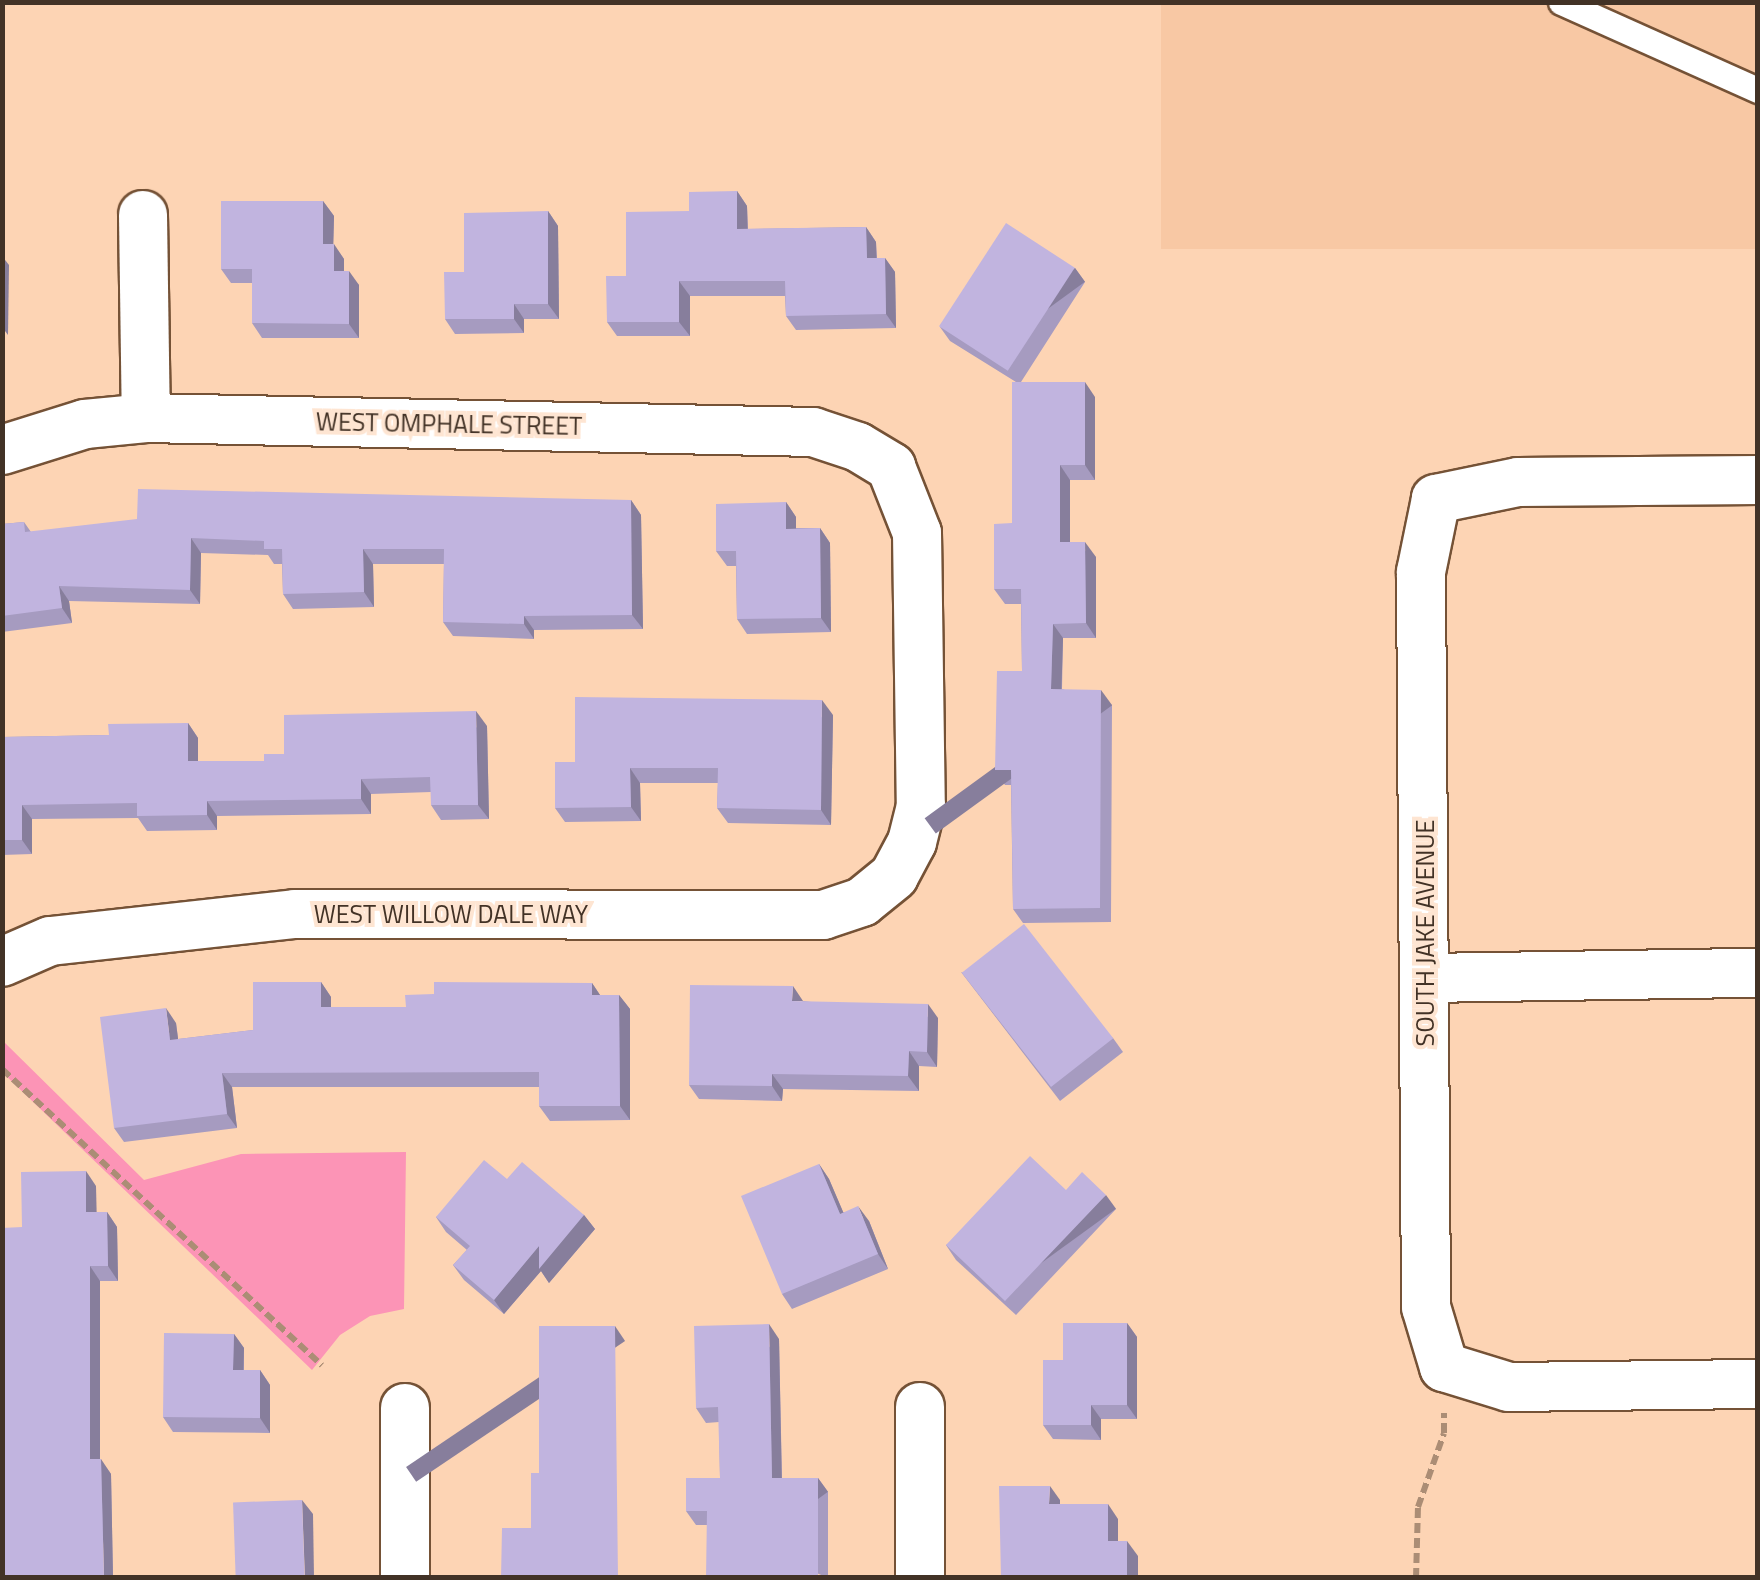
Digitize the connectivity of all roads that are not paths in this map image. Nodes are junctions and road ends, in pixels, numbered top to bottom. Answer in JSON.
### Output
{"nodes":[{"id":1,"x":1561,"y":2,"type":"edge"},
{"id":2,"x":1758,"y":90,"type":"edge"},
{"id":3,"x":143,"y":215,"type":"dead end"},
{"id":4,"x":146,"y":418,"type":"junction"},
{"id":5,"x":2,"y":450,"type":"edge"},
{"id":6,"x":1758,"y":480,"type":"edge"},
{"id":7,"x":894,"y":876,"type":"joint"},
{"id":8,"x":2,"y":962,"type":"edge"},
{"id":9,"x":1758,"y":973,"type":"edge"},
{"id":10,"x":1426,"y":978,"type":"junction"},
{"id":11,"x":1758,"y":1384,"type":"edge"},
{"id":12,"x":920,"y":1407,"type":"dead end"},
{"id":13,"x":404,"y":1408,"type":"dead end"},
{"id":14,"x":406,"y":1578,"type":"edge"},
{"id":15,"x":920,"y":1578,"type":"edge"}],
"edges":[{"from":1,"to":2,"type":"lane"},
{"from":3,"to":4,"type":"street"},
{"from":4,"to":5,"type":"street","name":"WEST OMPHALE STREET"},
{"from":4,"to":7,"type":"street","name":"WEST OMPHALE STREET"},
{"from":6,"to":10,"type":"street","name":"SOUTH JAKE AVENUE"},
{"from":7,"to":8,"type":"street","name":"WEST WILLOW DALE WAY"},
{"from":9,"to":10,"type":"street"},
{"from":10,"to":11,"type":"street","name":"SOUTH JAKE AVENUE"},
{"from":12,"to":15,"type":"street"},
{"from":13,"to":14,"type":"street"}]}
